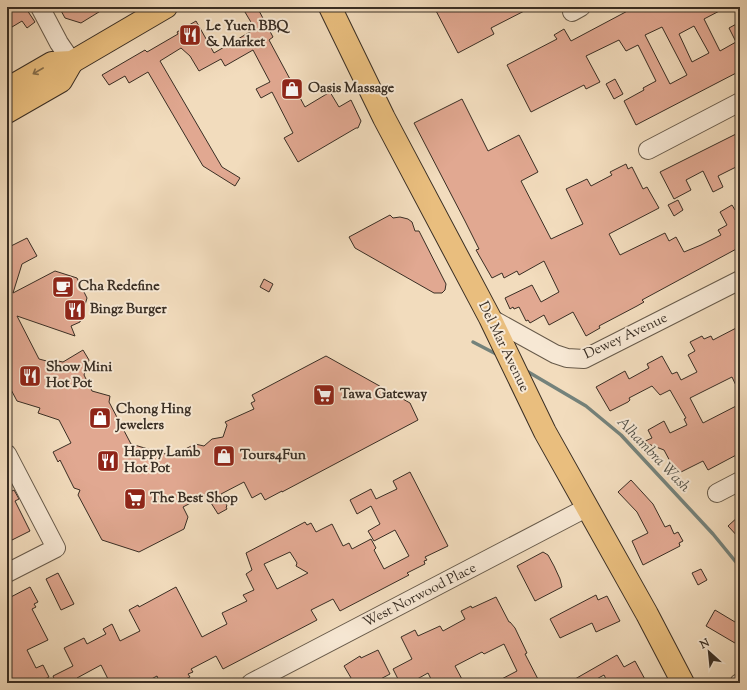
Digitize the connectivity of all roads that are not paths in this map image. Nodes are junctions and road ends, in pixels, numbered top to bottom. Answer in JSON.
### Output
{"nodes":[{"id":1,"x":40,"y":7,"type":"edge"},
{"id":2,"x":166,"y":7,"type":"edge"},
{"id":3,"x":330,"y":7,"type":"edge"},
{"id":4,"x":72,"y":62,"type":"junction"},
{"id":5,"x":7,"y":89,"type":"edge"},
{"id":6,"x":740,"y":102,"type":"edge"},
{"id":7,"x":7,"y":112,"type":"edge"},
{"id":8,"x":648,"y":150,"type":"dead end"},
{"id":9,"x":740,"y":280,"type":"edge"},
{"id":10,"x":490,"y":318,"type":"junction"},
{"id":11,"x":7,"y":454,"type":"edge"},
{"id":12,"x":740,"y":481,"type":"edge"},
{"id":13,"x":717,"y":493,"type":"dead end"},
{"id":14,"x":588,"y":507,"type":"junction"},
{"id":15,"x":7,"y":573,"type":"edge"},
{"id":16,"x":251,"y":683,"type":"edge"},
{"id":17,"x":682,"y":683,"type":"edge"}],
"edges":[{"from":1,"to":4,"type":"street"},
{"from":2,"to":4,"type":"main road"},
{"from":3,"to":10,"type":"main road","name":"Del Mar Avenue"},
{"from":4,"to":5,"type":"main road","one_way":true},
{"from":4,"to":7,"type":"main road"},
{"from":6,"to":8,"type":"street"},
{"from":9,"to":10,"type":"street","name":"Dewey Avenue"},
{"from":10,"to":14,"type":"main road","name":"Del Mar Avenue"},
{"from":11,"to":15,"type":"street"},
{"from":12,"to":13,"type":"street"},
{"from":14,"to":16,"type":"street","name":"West Norwood Place"},
{"from":14,"to":17,"type":"main road","name":"Del Mar Avenue"}]}
